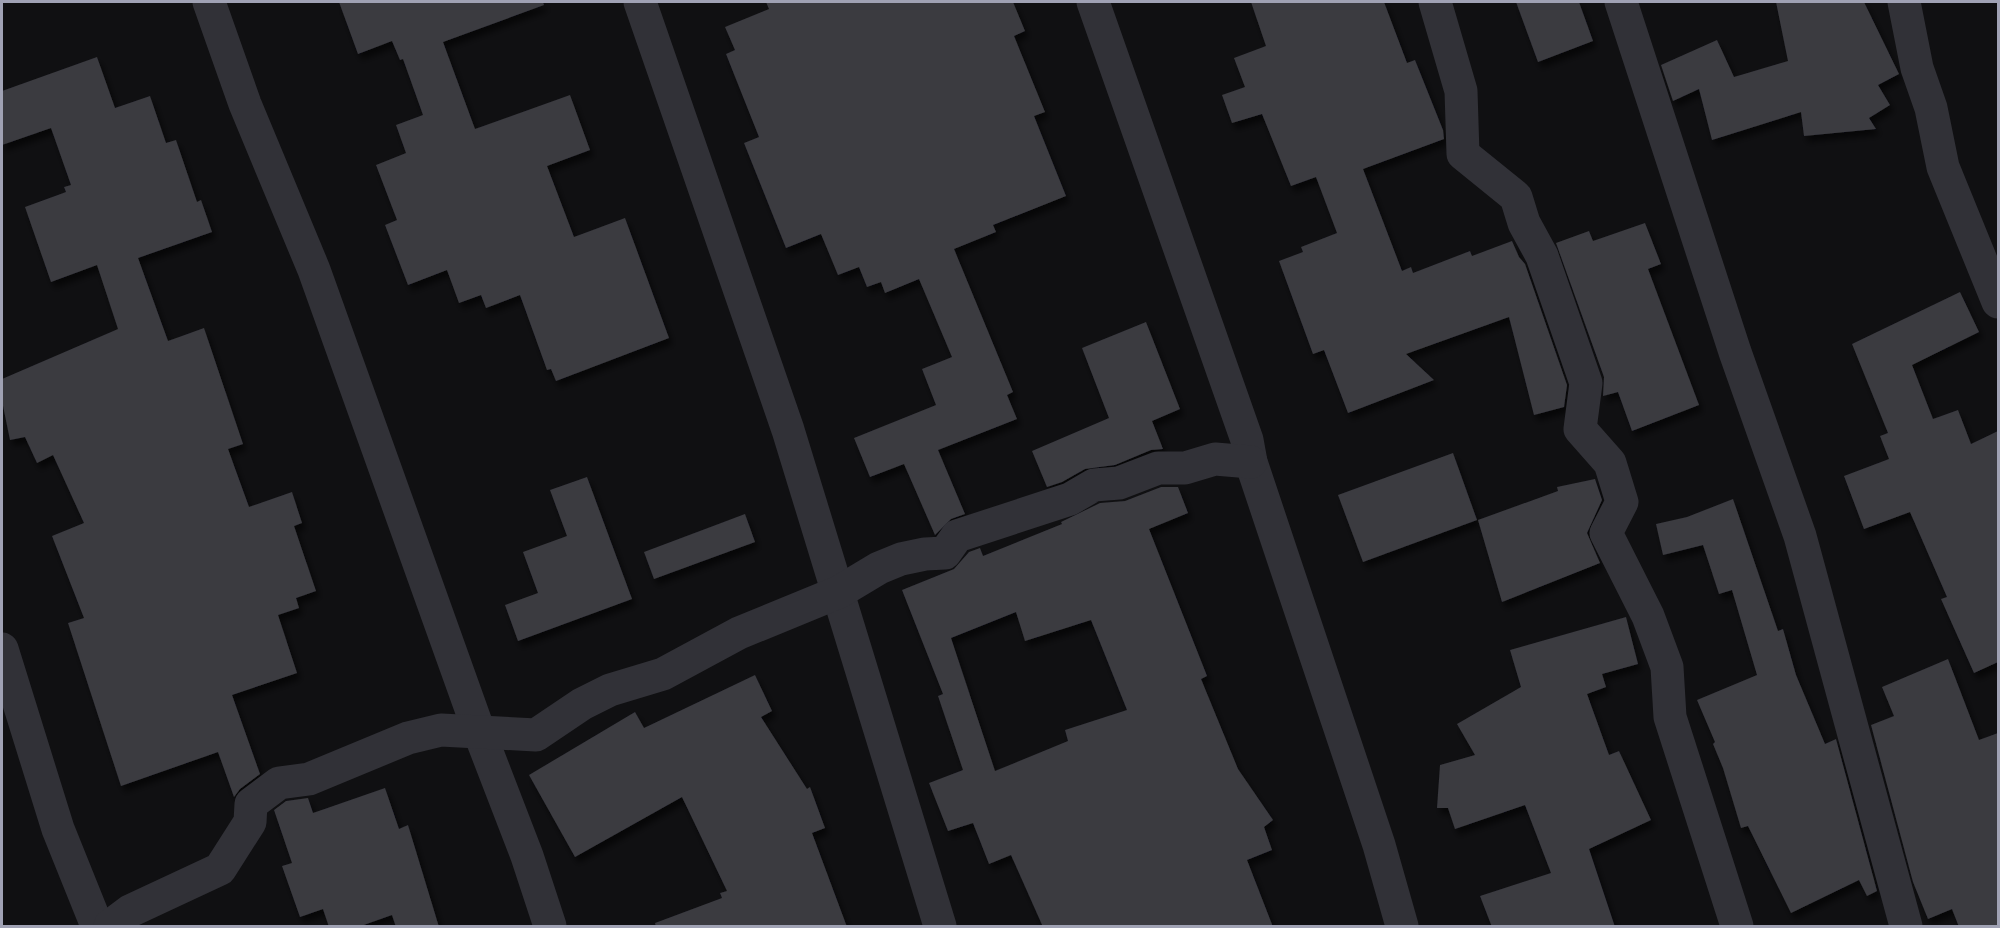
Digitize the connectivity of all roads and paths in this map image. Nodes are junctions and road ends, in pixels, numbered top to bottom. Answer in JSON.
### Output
{"nodes":[{"id":1,"x":209,"y":2,"type":"edge"},
{"id":2,"x":640,"y":2,"type":"edge"},
{"id":3,"x":1093,"y":2,"type":"edge"},
{"id":4,"x":1435,"y":2,"type":"edge"},
{"id":5,"x":1621,"y":2,"type":"edge"},
{"id":6,"x":1904,"y":2,"type":"edge"},
{"id":7,"x":1998,"y":302,"type":"edge"},
{"id":8,"x":1251,"y":462,"type":"junction"},
{"id":9,"x":839,"y":592,"type":"junction"},
{"id":10,"x":2,"y":649,"type":"edge"},
{"id":11,"x":480,"y":734,"type":"junction"},
{"id":12,"x":97,"y":927,"type":"edge"},
{"id":13,"x":110,"y":927,"type":"edge"},
{"id":14,"x":550,"y":927,"type":"edge"},
{"id":15,"x":940,"y":927,"type":"edge"},
{"id":16,"x":1402,"y":927,"type":"edge"},
{"id":17,"x":1737,"y":927,"type":"edge"},
{"id":18,"x":1906,"y":927,"type":"edge"}],
"edges":[{"from":1,"to":11,"type":"street"},
{"from":2,"to":9,"type":"street"},
{"from":3,"to":8,"type":"street"},
{"from":4,"to":17,"type":"street"},
{"from":5,"to":18,"type":"street"},
{"from":6,"to":7,"type":"street"},
{"from":8,"to":9,"type":"street"},
{"from":8,"to":16,"type":"street"},
{"from":9,"to":11,"type":"street"},
{"from":9,"to":15,"type":"street"},
{"from":10,"to":12,"type":"street"},
{"from":11,"to":13,"type":"street"},
{"from":11,"to":14,"type":"street"}]}
